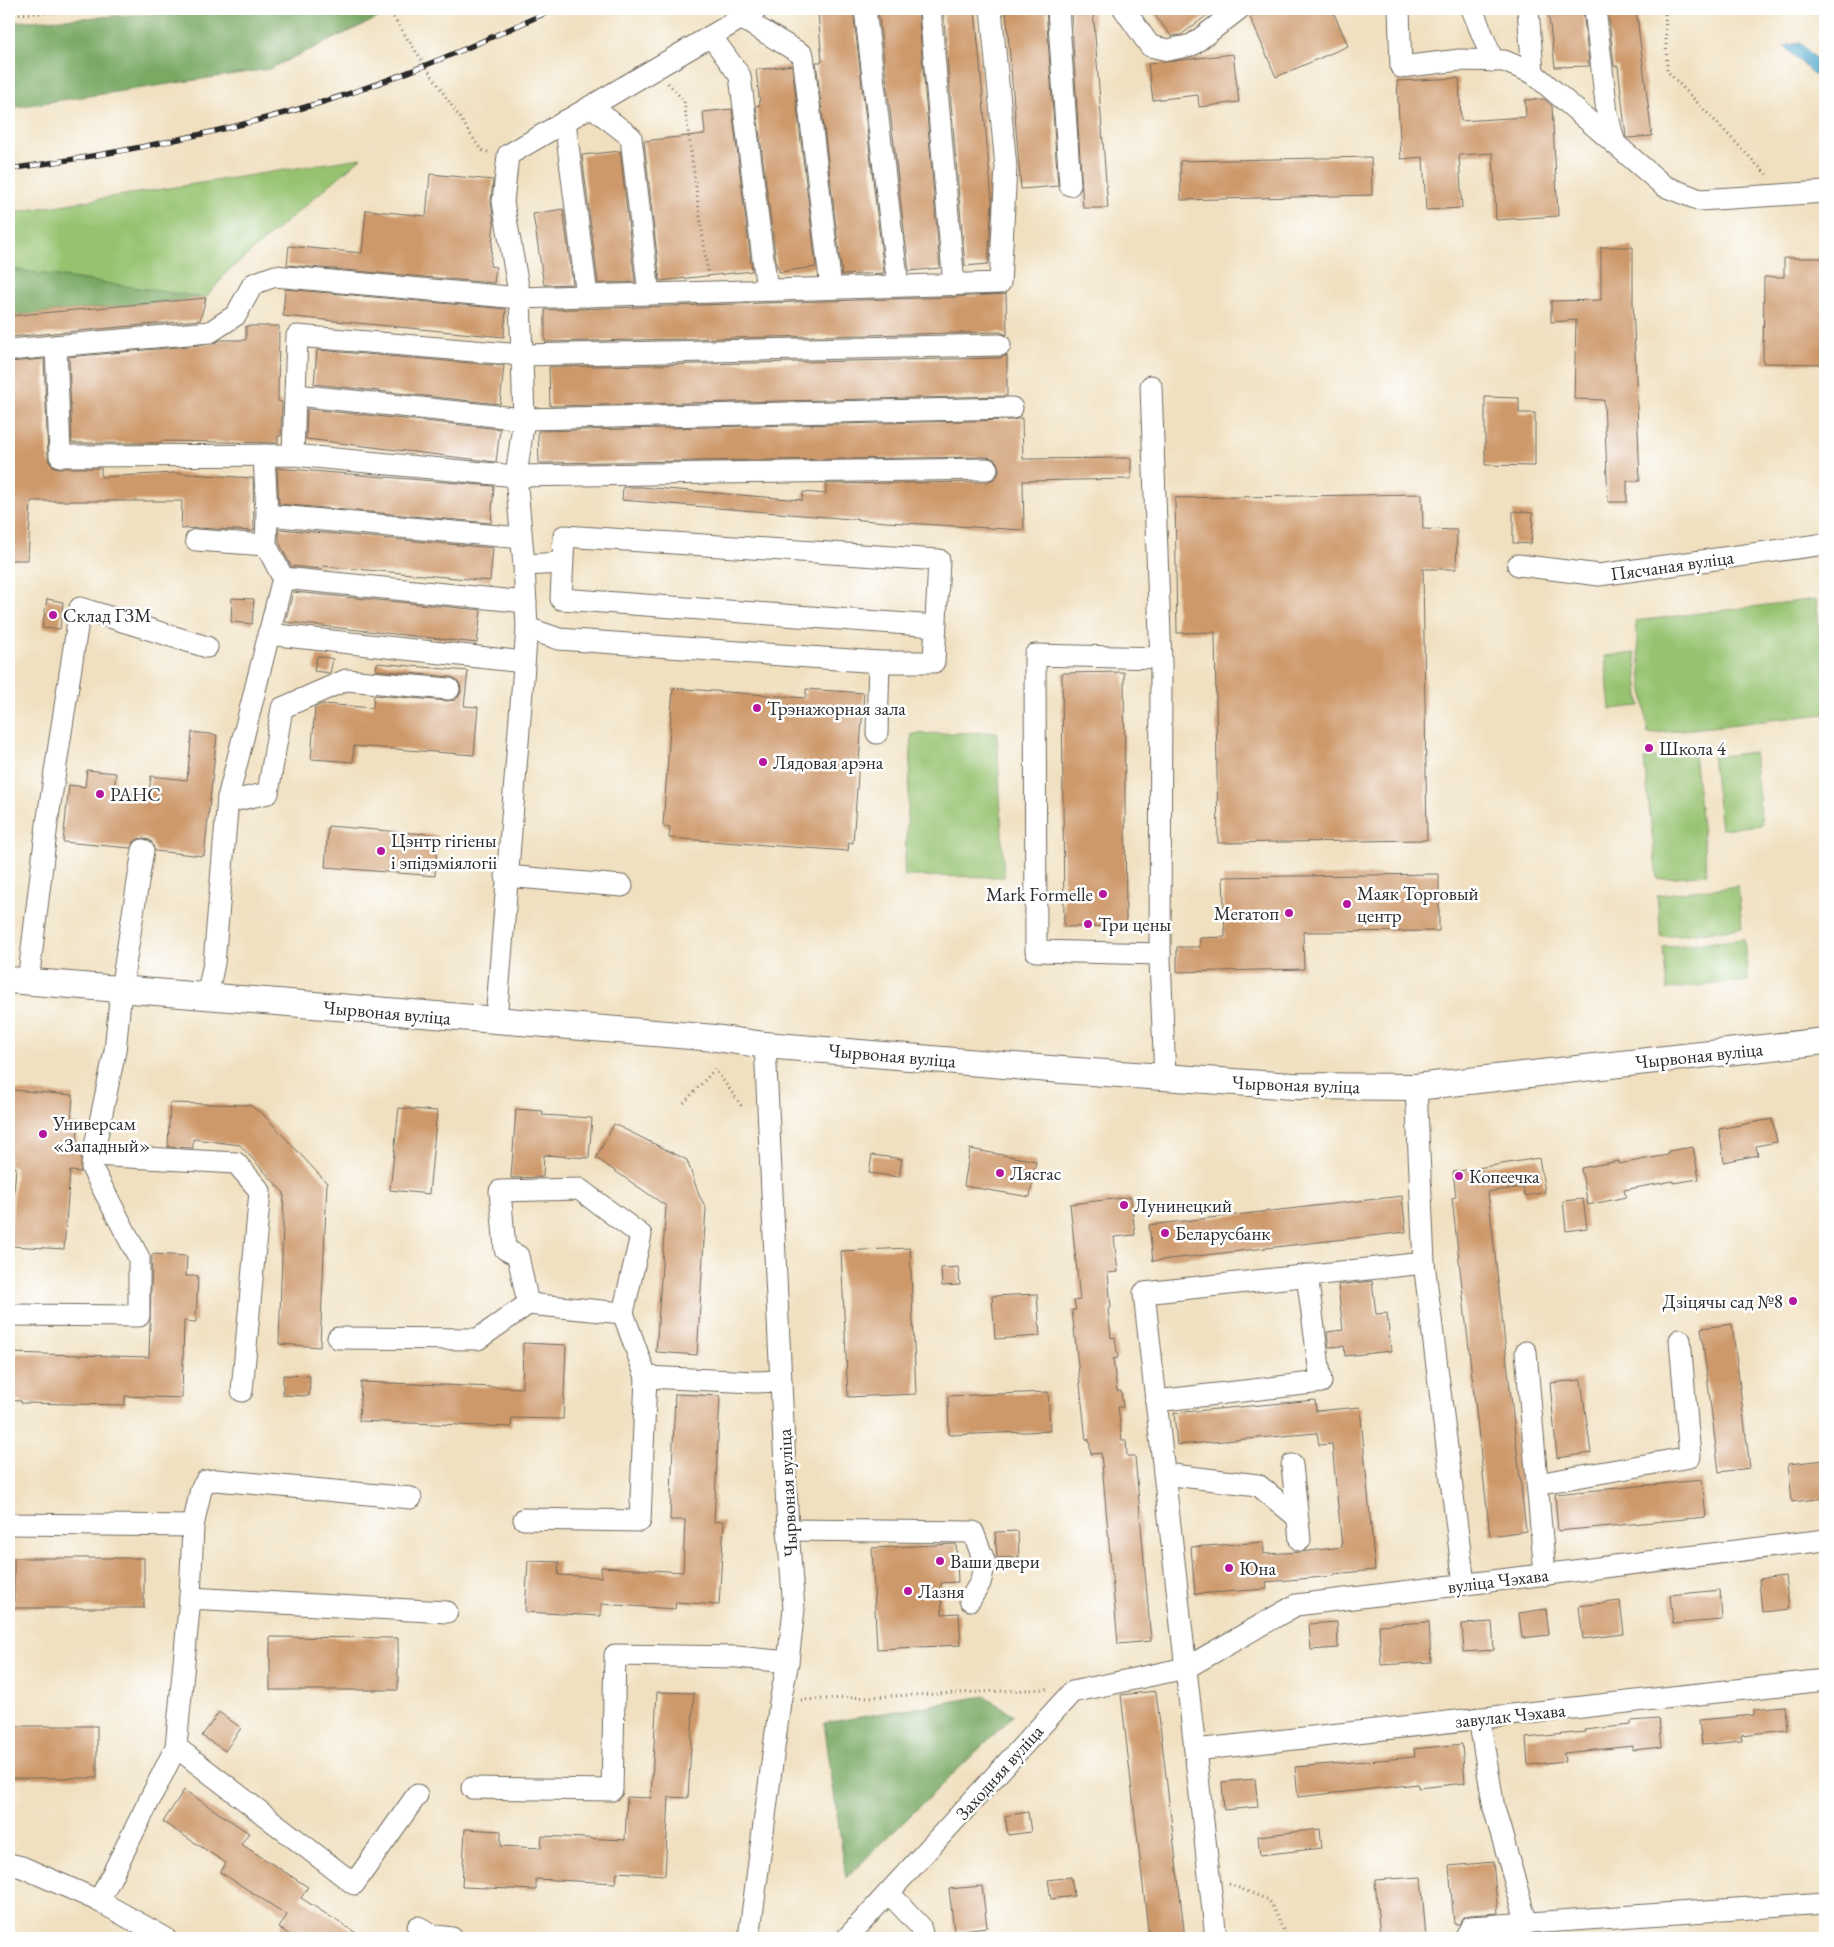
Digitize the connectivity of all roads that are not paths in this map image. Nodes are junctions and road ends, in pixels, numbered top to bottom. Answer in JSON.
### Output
{"nodes":[{"id":1,"x":865,"y":9,"type":"edge"},
{"id":2,"x":930,"y":9,"type":"edge"},
{"id":3,"x":991,"y":9,"type":"edge"},
{"id":4,"x":1058,"y":9,"type":"edge"},
{"id":5,"x":1124,"y":9,"type":"edge"},
{"id":6,"x":1239,"y":9,"type":"edge"},
{"id":7,"x":1399,"y":9,"type":"edge"},
{"id":8,"x":1472,"y":9,"type":"edge"},
{"id":9,"x":1528,"y":9,"type":"edge"},
{"id":10,"x":1595,"y":9,"type":"edge"},
{"id":11,"x":749,"y":14,"type":"edge"},
{"id":12,"x":711,"y":36,"type":"junction"},
{"id":13,"x":1494,"y":61,"type":"junction"},
{"id":14,"x":1533,"y":73,"type":"junction"},
{"id":15,"x":591,"y":106,"type":"junction"},
{"id":16,"x":566,"y":121,"type":"junction"},
{"id":17,"x":1616,"y":144,"type":"junction"},
{"id":18,"x":1070,"y":184,"type":"dead end"},
{"id":19,"x":1825,"y":192,"type":"edge"},
{"id":20,"x":954,"y":285,"type":"junction"},
{"id":21,"x":898,"y":286,"type":"junction"},
{"id":22,"x":831,"y":288,"type":"junction"},
{"id":23,"x":767,"y":290,"type":"junction"},
{"id":24,"x":649,"y":294,"type":"junction"},
{"id":25,"x":586,"y":296,"type":"junction"},
{"id":26,"x":520,"y":298,"type":"junction"},
{"id":27,"x":1000,"y":345,"type":"dead end"},
{"id":28,"x":56,"y":346,"type":"junction"},
{"id":29,"x":9,"y":350,"type":"edge"},
{"id":30,"x":521,"y":354,"type":"junction"},
{"id":31,"x":1151,"y":386,"type":"dead end"},
{"id":32,"x":296,"y":395,"type":"junction"},
{"id":33,"x":1012,"y":408,"type":"dead end"},
{"id":34,"x":524,"y":419,"type":"junction"},
{"id":35,"x":264,"y":455,"type":"junction"},
{"id":36,"x":293,"y":455,"type":"junction"},
{"id":37,"x":987,"y":469,"type":"dead end"},
{"id":38,"x":516,"y":476,"type":"junction"},
{"id":39,"x":267,"y":515,"type":"junction"},
{"id":40,"x":522,"y":538,"type":"junction"},
{"id":41,"x":196,"y":540,"type":"dead end"},
{"id":42,"x":1825,"y":544,"type":"edge"},
{"id":43,"x":266,"y":545,"type":"junction"},
{"id":44,"x":562,"y":563,"type":"junction"},
{"id":45,"x":524,"y":565,"type":"junction"},
{"id":46,"x":1518,"y":565,"type":"dead end"},
{"id":47,"x":283,"y":578,"type":"junction"},
{"id":48,"x":526,"y":602,"type":"junction"},
{"id":49,"x":935,"y":626,"type":"junction"},
{"id":50,"x":527,"y":628,"type":"junction"},
{"id":51,"x":268,"y":634,"type":"junction"},
{"id":52,"x":207,"y":647,"type":"dead end"},
{"id":53,"x":1160,"y":658,"type":"junction"},
{"id":54,"x":524,"y":662,"type":"junction"},
{"id":55,"x":879,"y":662,"type":"junction"},
{"id":56,"x":449,"y":689,"type":"dead end"},
{"id":57,"x":877,"y":733,"type":"dead end"},
{"id":58,"x":228,"y":798,"type":"junction"},
{"id":59,"x":143,"y":850,"type":"dead end"},
{"id":60,"x":506,"y":876,"type":"junction"},
{"id":61,"x":622,"y":886,"type":"dead end"},
{"id":62,"x":1160,"y":954,"type":"junction"},
{"id":63,"x":19,"y":981,"type":"edge"},
{"id":64,"x":121,"y":990,"type":"junction"},
{"id":65,"x":207,"y":997,"type":"junction"},
{"id":66,"x":496,"y":1021,"type":"junction"},
{"id":67,"x":1825,"y":1040,"type":"edge"},
{"id":68,"x":766,"y":1044,"type":"junction"},
{"id":69,"x":1165,"y":1077,"type":"junction"},
{"id":70,"x":1416,"y":1087,"type":"junction"},
{"id":71,"x":93,"y":1155,"type":"junction"},
{"id":72,"x":1424,"y":1263,"type":"junction"},
{"id":73,"x":1307,"y":1275,"type":"junction"},
{"id":74,"x":528,"y":1304,"type":"junction"},
{"id":75,"x":623,"y":1313,"type":"junction"},
{"id":76,"x":9,"y":1315,"type":"edge"},
{"id":77,"x":338,"y":1338,"type":"dead end"},
{"id":78,"x":1680,"y":1340,"type":"dead end"},
{"id":79,"x":1526,"y":1352,"type":"dead end"},
{"id":80,"x":646,"y":1378,"type":"junction"},
{"id":81,"x":781,"y":1381,"type":"junction"},
{"id":82,"x":242,"y":1391,"type":"dead end"},
{"id":83,"x":1156,"y":1401,"type":"junction"},
{"id":84,"x":1292,"y":1465,"type":"dead end"},
{"id":85,"x":1164,"y":1474,"type":"junction"},
{"id":86,"x":1537,"y":1484,"type":"junction"},
{"id":87,"x":411,"y":1498,"type":"dead end"},
{"id":88,"x":1298,"y":1517,"type":"junction"},
{"id":89,"x":524,"y":1519,"type":"dead end"},
{"id":90,"x":9,"y":1524,"type":"edge"},
{"id":91,"x":194,"y":1526,"type":"junction"},
{"id":92,"x":788,"y":1530,"type":"junction"},
{"id":93,"x":1300,"y":1540,"type":"dead end"},
{"id":94,"x":1825,"y":1540,"type":"edge"},
{"id":95,"x":1545,"y":1575,"type":"junction"},
{"id":96,"x":1464,"y":1584,"type":"junction"},
{"id":97,"x":190,"y":1598,"type":"junction"},
{"id":98,"x":970,"y":1600,"type":"dead end"},
{"id":99,"x":447,"y":1612,"type":"dead end"},
{"id":100,"x":788,"y":1662,"type":"junction"},
{"id":101,"x":1186,"y":1668,"type":"junction"},
{"id":102,"x":1825,"y":1680,"type":"edge"},
{"id":103,"x":1479,"y":1718,"type":"junction"},
{"id":104,"x":176,"y":1747,"type":"junction"},
{"id":105,"x":1196,"y":1750,"type":"junction"},
{"id":106,"x":472,"y":1788,"type":"dead end"},
{"id":107,"x":416,"y":1795,"type":"dead end"},
{"id":108,"x":9,"y":1864,"type":"edge"},
{"id":109,"x":888,"y":1893,"type":"junction"},
{"id":110,"x":100,"y":1901,"type":"junction"},
{"id":111,"x":1825,"y":1903,"type":"edge"},
{"id":112,"x":1527,"y":1924,"type":"junction"},
{"id":113,"x":165,"y":1938,"type":"edge"},
{"id":114,"x":750,"y":1938,"type":"edge"},
{"id":115,"x":847,"y":1938,"type":"edge"},
{"id":116,"x":923,"y":1938,"type":"edge"},
{"id":117,"x":1216,"y":1938,"type":"edge"},
{"id":118,"x":1465,"y":1938,"type":"edge"}],
"edges":[{"from":1,"to":21,"type":"street"},
{"from":2,"to":20,"type":"street"},
{"from":3,"to":20,"type":"street"},
{"from":4,"to":18,"type":"street"},
{"from":5,"to":6,"type":"street"},
{"from":7,"to":13,"type":"street"},
{"from":8,"to":13,"type":"street"},
{"from":9,"to":14,"type":"street"},
{"from":10,"to":17,"type":"street"},
{"from":11,"to":12,"type":"street"},
{"from":11,"to":22,"type":"street"},
{"from":12,"to":15,"type":"street"},
{"from":12,"to":23,"type":"street"},
{"from":13,"to":14,"type":"street"},
{"from":14,"to":17,"type":"street"},
{"from":15,"to":16,"type":"street"},
{"from":15,"to":24,"type":"street"},
{"from":16,"to":25,"type":"street"},
{"from":16,"to":26,"type":"street"},
{"from":17,"to":19,"type":"street"},
{"from":20,"to":21,"type":"street"},
{"from":21,"to":22,"type":"street"},
{"from":22,"to":23,"type":"street"},
{"from":23,"to":24,"type":"street"},
{"from":24,"to":25,"type":"street"},
{"from":25,"to":26,"type":"street"},
{"from":26,"to":28,"type":"street"},
{"from":26,"to":30,"type":"street"},
{"from":27,"to":30,"type":"street"},
{"from":28,"to":29,"type":"street"},
{"from":28,"to":35,"type":"street"},
{"from":30,"to":32,"type":"street"},
{"from":30,"to":34,"type":"street"},
{"from":31,"to":53,"type":"street"},
{"from":32,"to":34,"type":"street"},
{"from":32,"to":36,"type":"street"},
{"from":33,"to":34,"type":"street"},
{"from":34,"to":38,"type":"street"},
{"from":35,"to":36,"type":"street"},
{"from":35,"to":39,"type":"street"},
{"from":36,"to":38,"type":"street"},
{"from":37,"to":38,"type":"street"},
{"from":38,"to":40,"type":"street"},
{"from":39,"to":40,"type":"street"},
{"from":39,"to":43,"type":"street"},
{"from":40,"to":45,"type":"street"},
{"from":41,"to":43,"type":"street"},
{"from":42,"to":46,"type":"street","name":"Пясчаная вуліца"},
{"from":43,"to":47,"type":"street"},
{"from":44,"to":45,"type":"street"},
{"from":44,"to":49,"type":"street"},
{"from":44,"to":49,"type":"street"},
{"from":45,"to":48,"type":"street"},
{"from":47,"to":48,"type":"street"},
{"from":47,"to":51,"type":"street"},
{"from":48,"to":50,"type":"street"},
{"from":49,"to":55,"type":"street"},
{"from":50,"to":54,"type":"street"},
{"from":50,"to":55,"type":"street"},
{"from":51,"to":54,"type":"street"},
{"from":51,"to":58,"type":"street"},
{"from":52,"to":63,"type":"street"},
{"from":53,"to":62,"type":"street"},
{"from":53,"to":62,"type":"street"},
{"from":54,"to":60,"type":"street"},
{"from":55,"to":57,"type":"street"},
{"from":56,"to":58,"type":"street"},
{"from":58,"to":65,"type":"street"},
{"from":59,"to":64,"type":"street"},
{"from":60,"to":61,"type":"street"},
{"from":60,"to":66,"type":"street"},
{"from":62,"to":69,"type":"street"},
{"from":63,"to":64,"type":"main road","name":"Чырвоная вуліца"},
{"from":64,"to":65,"type":"main road","name":"Чырвоная вуліца"},
{"from":64,"to":71,"type":"street"},
{"from":65,"to":66,"type":"main road","name":"Чырвоная вуліца"},
{"from":66,"to":68,"type":"main road","name":"Чырвоная вуліца"},
{"from":67,"to":70,"type":"main road","name":"Чырвоная вуліца"},
{"from":68,"to":69,"type":"main road","name":"Чырвоная вуліца"},
{"from":68,"to":81,"type":"street","name":"Чырвоная вуліца"},
{"from":69,"to":70,"type":"main road","name":"Чырвоная вуліца"},
{"from":70,"to":72,"type":"street"},
{"from":71,"to":76,"type":"street"},
{"from":71,"to":82,"type":"street"},
{"from":72,"to":73,"type":"street"},
{"from":72,"to":96,"type":"street"},
{"from":73,"to":83,"type":"street"},
{"from":73,"to":83,"type":"street"},
{"from":74,"to":75,"type":"street"},
{"from":74,"to":75,"type":"street"},
{"from":74,"to":77,"type":"street"},
{"from":75,"to":80,"type":"street"},
{"from":78,"to":86,"type":"street"},
{"from":79,"to":86,"type":"street"},
{"from":80,"to":81,"type":"street"},
{"from":80,"to":89,"type":"street"},
{"from":81,"to":92,"type":"street","name":"Чырвоная вуліца"},
{"from":83,"to":85,"type":"street"},
{"from":84,"to":88,"type":"street"},
{"from":85,"to":88,"type":"street"},
{"from":85,"to":101,"type":"street"},
{"from":86,"to":95,"type":"street"},
{"from":87,"to":91,"type":"street"},
{"from":88,"to":93,"type":"street"},
{"from":90,"to":91,"type":"street"},
{"from":91,"to":97,"type":"street"},
{"from":92,"to":98,"type":"street"},
{"from":92,"to":100,"type":"street","name":"Чырвоная вуліца"},
{"from":94,"to":95,"type":"street","name":"вуліца Чэхава"},
{"from":95,"to":96,"type":"street","name":"вуліца Чэхава"},
{"from":96,"to":101,"type":"street","name":"вуліца Чэхава"},
{"from":97,"to":99,"type":"street"},
{"from":97,"to":104,"type":"street"},
{"from":100,"to":106,"type":"street"},
{"from":100,"to":114,"type":"street","name":"Чырвоная вуліца"},
{"from":101,"to":105,"type":"street"},
{"from":101,"to":109,"type":"street","name":"Заходняя вуліца"},
{"from":102,"to":103,"type":"street","name":"завулак Чэхава"},
{"from":103,"to":105,"type":"street","name":"завулак Чэхава"},
{"from":103,"to":112,"type":"street"},
{"from":104,"to":107,"type":"street"},
{"from":104,"to":110,"type":"street"},
{"from":105,"to":117,"type":"street"},
{"from":108,"to":110,"type":"street"},
{"from":109,"to":115,"type":"street","name":"Заходняя вуліца"},
{"from":109,"to":116,"type":"street"},
{"from":110,"to":113,"type":"street"},
{"from":111,"to":112,"type":"street"},
{"from":112,"to":118,"type":"street"}]}
